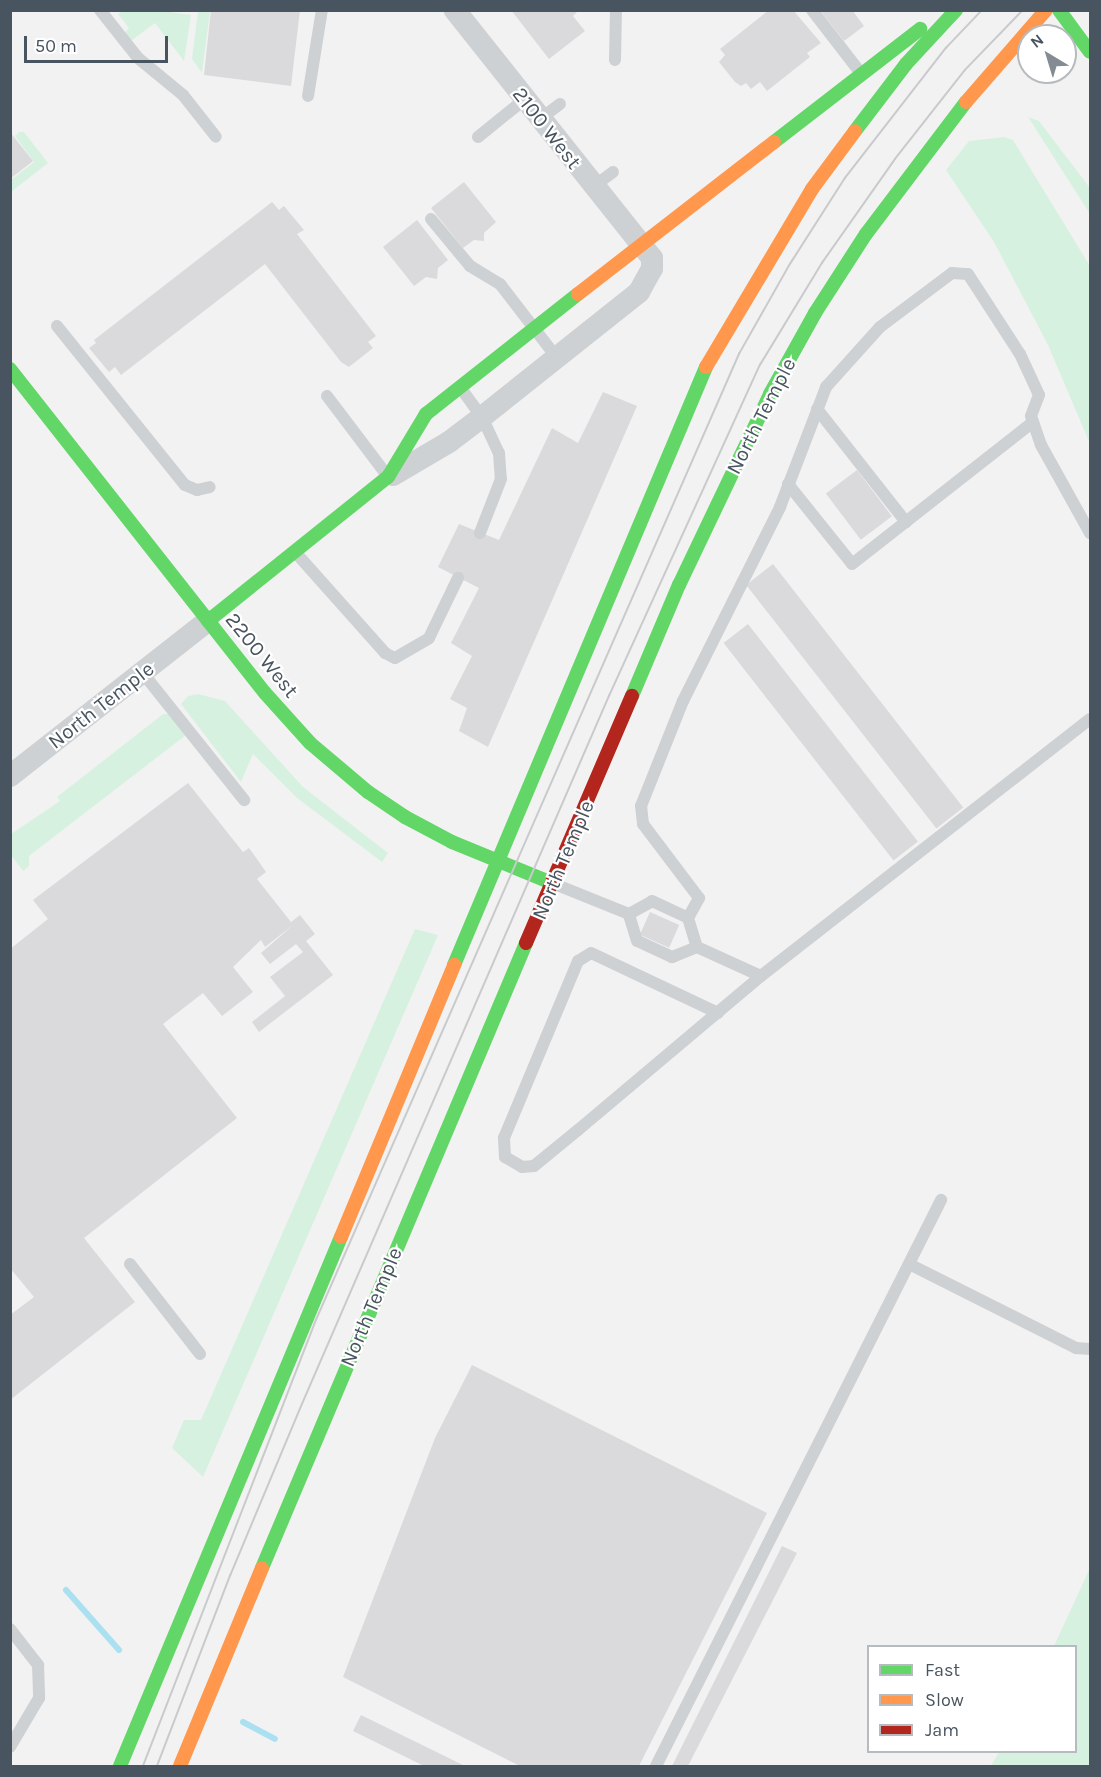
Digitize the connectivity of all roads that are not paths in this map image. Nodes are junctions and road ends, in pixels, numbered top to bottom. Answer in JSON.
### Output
{"nodes":[{"id":1,"x":100,"y":10,"type":"edge"},
{"id":2,"x":322,"y":10,"type":"edge"},
{"id":3,"x":455,"y":10,"type":"edge"},
{"id":4,"x":616,"y":10,"type":"edge"},
{"id":5,"x":812,"y":10,"type":"edge"},
{"id":6,"x":945,"y":10,"type":"edge"},
{"id":7,"x":956,"y":10,"type":"edge"},
{"id":8,"x":1046,"y":10,"type":"edge"},
{"id":9,"x":1059,"y":10,"type":"edge"},
{"id":10,"x":1090,"y":52,"type":"edge"},
{"id":11,"x":615,"y":60,"type":"dead end"},
{"id":12,"x":860,"y":72,"type":"junction"},
{"id":13,"x":308,"y":96,"type":"dead end"},
{"id":14,"x":525,"y":99,"type":"junction"},
{"id":15,"x":560,"y":104,"type":"dead end"},
{"id":16,"x":540,"y":119,"type":"junction"},
{"id":17,"x":216,"y":137,"type":"dead end"},
{"id":18,"x":478,"y":137,"type":"dead end"},
{"id":19,"x":613,"y":172,"type":"dead end"},
{"id":20,"x":593,"y":188,"type":"junction"},
{"id":21,"x":431,"y":219,"type":"dead end"},
{"id":22,"x":640,"y":244,"type":"junction"},
{"id":23,"x":57,"y":326,"type":"dead end"},
{"id":24,"x":533,"y":327,"type":"junction"},
{"id":25,"x":556,"y":358,"type":"junction"},
{"id":26,"x":10,"y":369,"type":"edge"},
{"id":27,"x":459,"y":386,"type":"junction"},
{"id":28,"x":327,"y":396,"type":"dead end"},
{"id":29,"x":817,"y":410,"type":"junction"},
{"id":30,"x":482,"y":417,"type":"junction"},
{"id":31,"x":1033,"y":422,"type":"junction"},
{"id":32,"x":388,"y":477,"type":"junction"},
{"id":33,"x":788,"y":484,"type":"junction"},
{"id":34,"x":210,"y":488,"type":"dead end"},
{"id":35,"x":906,"y":522,"type":"junction"},
{"id":36,"x":480,"y":533,"type":"dead end"},
{"id":37,"x":1090,"y":533,"type":"edge"},
{"id":38,"x":295,"y":552,"type":"junction"},
{"id":39,"x":458,"y":578,"type":"dead end"},
{"id":40,"x":208,"y":621,"type":"junction"},
{"id":41,"x":142,"y":672,"type":"junction"},
{"id":42,"x":1090,"y":719,"type":"edge"},
{"id":43,"x":10,"y":776,"type":"edge"},
{"id":44,"x":244,"y":800,"type":"dead end"},
{"id":45,"x":496,"y":861,"type":"junction"},
{"id":46,"x":552,"y":884,"type":"junction"},
{"id":47,"x":629,"y":914,"type":"junction"},
{"id":48,"x":688,"y":918,"type":"junction"},
{"id":49,"x":697,"y":947,"type":"junction"},
{"id":50,"x":761,"y":976,"type":"junction"},
{"id":51,"x":718,"y":1013,"type":"junction"},
{"id":52,"x":941,"y":1200,"type":"dead end"},
{"id":53,"x":130,"y":1264,"type":"dead end"},
{"id":54,"x":911,"y":1265,"type":"junction"},
{"id":55,"x":1090,"y":1349,"type":"edge"},
{"id":56,"x":200,"y":1354,"type":"dead end"},
{"id":57,"x":10,"y":1629,"type":"edge"},
{"id":58,"x":10,"y":1747,"type":"edge"},
{"id":59,"x":120,"y":1767,"type":"edge"},
{"id":60,"x":180,"y":1767,"type":"edge"},
{"id":61,"x":656,"y":1767,"type":"edge"}],
"edges":[{"from":1,"to":17,"type":"lane"},
{"from":2,"to":13,"type":"lane"},
{"from":3,"to":14,"type":"street","name":"2100 West"},
{"from":4,"to":11,"type":"lane"},
{"from":5,"to":12,"type":"lane"},
{"from":6,"to":12,"type":"main road","name":"North Temple"},
{"from":7,"to":45,"type":"main road"},
{"from":8,"to":46,"type":"main road","name":"North Temple"},
{"from":9,"to":10,"type":"main road"},
{"from":12,"to":22,"type":"main road","name":"North Temple"},
{"from":14,"to":16,"type":"street","name":"2100 West"},
{"from":14,"to":18,"type":"lane"},
{"from":15,"to":16,"type":"lane"},
{"from":16,"to":20,"type":"street","name":"2100 West"},
{"from":19,"to":20,"type":"lane"},
{"from":20,"to":22,"type":"street","name":"2100 West"},
{"from":21,"to":24,"type":"lane"},
{"from":22,"to":24,"type":"main road","name":"North Temple"},
{"from":22,"to":25,"type":"street","name":"North Temple"},
{"from":23,"to":34,"type":"lane"},
{"from":24,"to":25,"type":"lane"},
{"from":24,"to":27,"type":"main road","name":"North Temple"},
{"from":25,"to":30,"type":"street","name":"North Temple"},
{"from":26,"to":40,"type":"main road","name":"2200 West"},
{"from":27,"to":30,"type":"lane"},
{"from":27,"to":32,"type":"main road","name":"North Temple"},
{"from":28,"to":32,"type":"lane"},
{"from":29,"to":31,"type":"lane"},
{"from":29,"to":33,"type":"lane"},
{"from":29,"to":35,"type":"lane"},
{"from":30,"to":32,"type":"street","name":"North Temple"},
{"from":30,"to":36,"type":"lane"},
{"from":31,"to":35,"type":"lane"},
{"from":31,"to":37,"type":"lane"},
{"from":32,"to":38,"type":"main road","name":"North Temple"},
{"from":33,"to":35,"type":"lane"},
{"from":33,"to":48,"type":"lane"},
{"from":38,"to":39,"type":"lane"},
{"from":38,"to":40,"type":"main road","name":"North Temple"},
{"from":40,"to":41,"type":"street","name":"North Temple"},
{"from":40,"to":45,"type":"main road","name":"2200 West"},
{"from":41,"to":43,"type":"street","name":"North Temple"},
{"from":41,"to":44,"type":"lane"},
{"from":42,"to":50,"type":"lane"},
{"from":45,"to":46,"type":"main road","name":"2200 West"},
{"from":45,"to":59,"type":"main road"},
{"from":46,"to":47,"type":"lane"},
{"from":46,"to":60,"type":"main road","name":"North Temple"},
{"from":47,"to":48,"type":"lane"},
{"from":47,"to":49,"type":"lane"},
{"from":48,"to":49,"type":"lane"},
{"from":49,"to":50,"type":"lane"},
{"from":50,"to":51,"type":"lane"},
{"from":51,"to":51,"type":"lane"},
{"from":52,"to":54,"type":"lane"},
{"from":53,"to":56,"type":"lane"},
{"from":54,"to":55,"type":"lane"},
{"from":54,"to":61,"type":"lane"},
{"from":57,"to":58,"type":"lane"}]}
